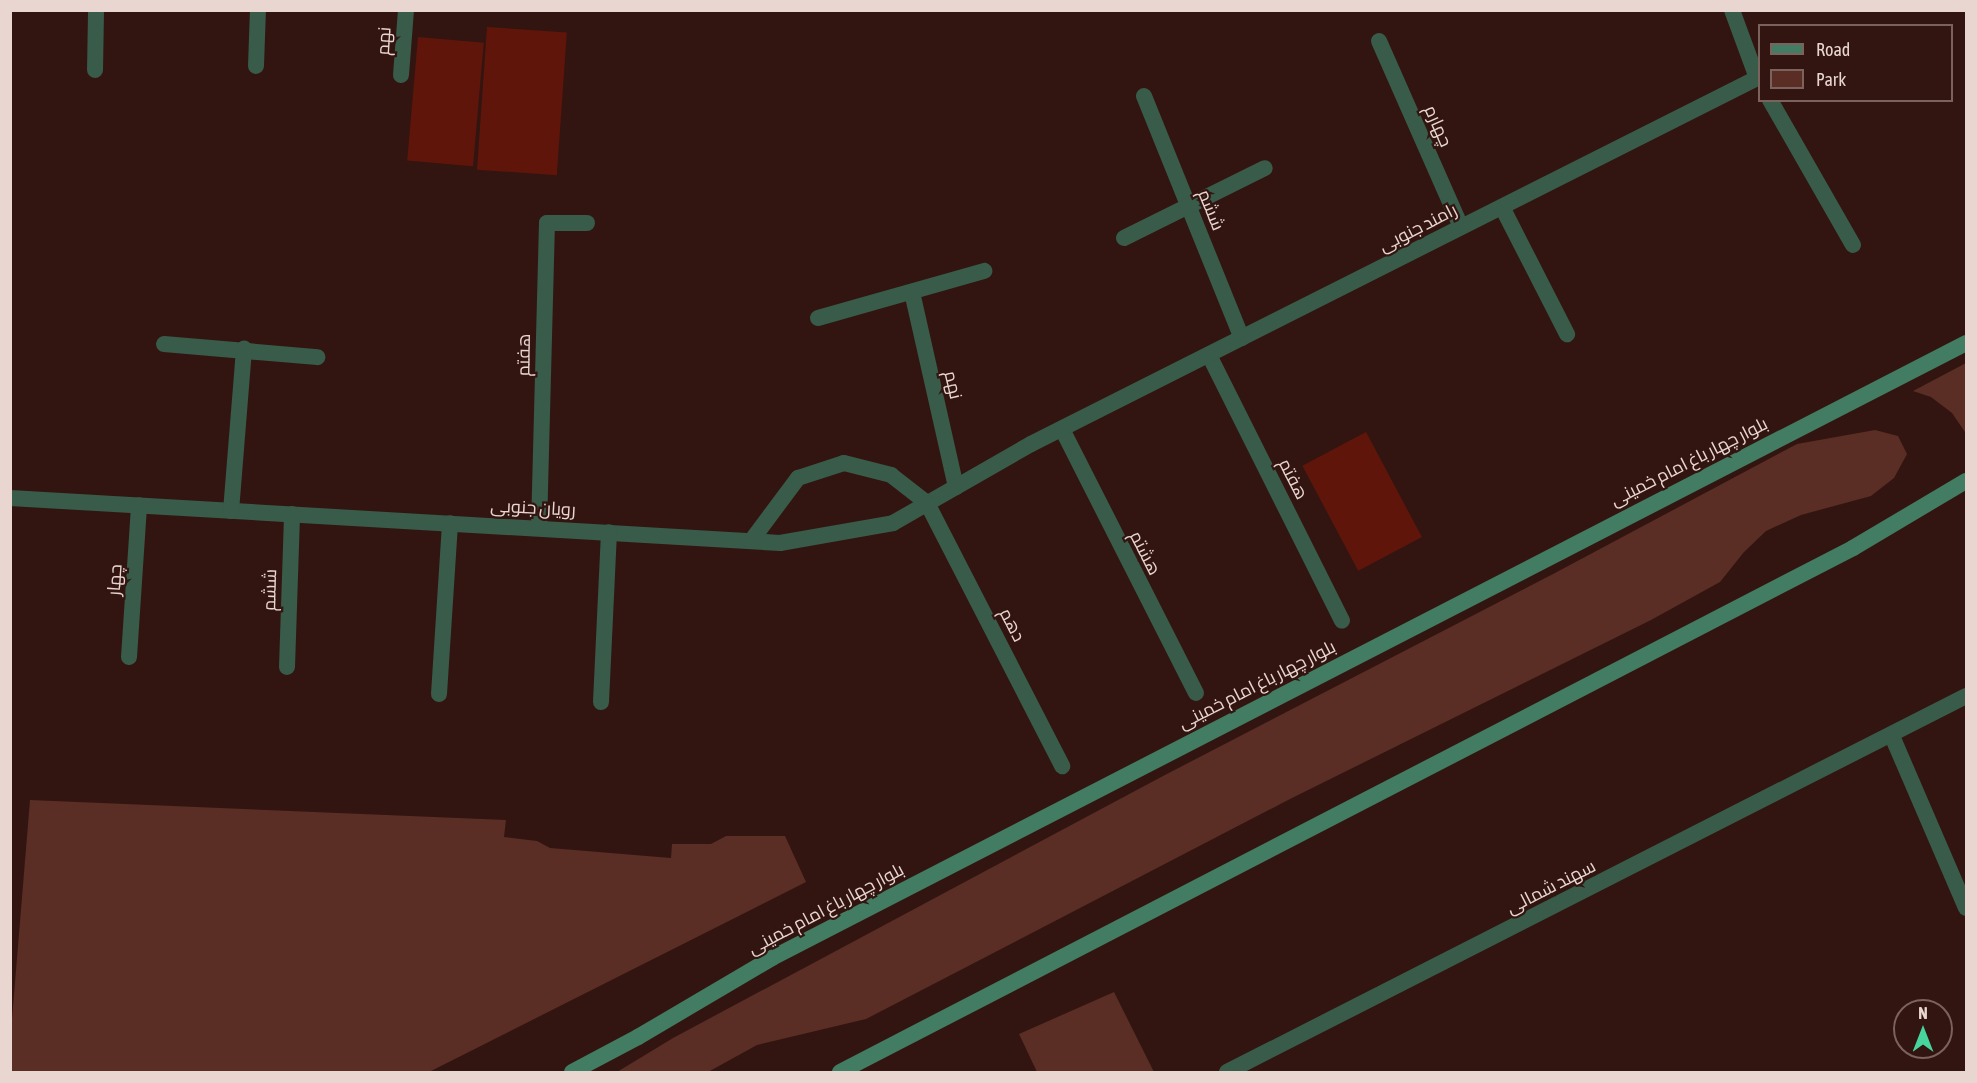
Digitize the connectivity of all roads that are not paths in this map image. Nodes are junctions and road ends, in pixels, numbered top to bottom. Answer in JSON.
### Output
{"nodes":[{"id":1,"x":96,"y":10,"type":"edge"},
{"id":2,"x":258,"y":10,"type":"edge"},
{"id":3,"x":406,"y":10,"type":"edge"},
{"id":4,"x":1732,"y":10,"type":"edge"},
{"id":5,"x":1379,"y":40,"type":"dead end"},
{"id":6,"x":256,"y":66,"type":"dead end"},
{"id":7,"x":95,"y":70,"type":"dead end"},
{"id":8,"x":401,"y":75,"type":"dead end"},
{"id":9,"x":1758,"y":80,"type":"edge"},
{"id":10,"x":1144,"y":96,"type":"dead end"},
{"id":11,"x":1771,"y":102,"type":"edge"},
{"id":12,"x":1264,"y":168,"type":"dead end"},
{"id":13,"x":1188,"y":206,"type":"junction"},
{"id":14,"x":1503,"y":207,"type":"junction"},
{"id":15,"x":587,"y":223,"type":"dead end"},
{"id":16,"x":1461,"y":227,"type":"junction"},
{"id":17,"x":1124,"y":238,"type":"dead end"},
{"id":18,"x":1853,"y":245,"type":"dead end"},
{"id":19,"x":984,"y":271,"type":"dead end"},
{"id":20,"x":912,"y":292,"type":"junction"},
{"id":21,"x":818,"y":318,"type":"dead end"},
{"id":22,"x":1567,"y":334,"type":"dead end"},
{"id":23,"x":1242,"y":338,"type":"junction"},
{"id":24,"x":1966,"y":343,"type":"edge"},
{"id":25,"x":164,"y":344,"type":"dead end"},
{"id":26,"x":244,"y":349,"type":"junction"},
{"id":27,"x":1209,"y":355,"type":"junction"},
{"id":28,"x":317,"y":357,"type":"dead end"},
{"id":29,"x":1062,"y":429,"type":"junction"},
{"id":30,"x":1031,"y":444,"type":"joint"},
{"id":31,"x":1966,"y":481,"type":"edge"},
{"id":32,"x":956,"y":487,"type":"junction"},
{"id":33,"x":10,"y":498,"type":"edge"},
{"id":34,"x":927,"y":503,"type":"junction"},
{"id":35,"x":140,"y":505,"type":"junction"},
{"id":36,"x":231,"y":511,"type":"junction"},
{"id":37,"x":292,"y":514,"type":"junction"},
{"id":38,"x":450,"y":523,"type":"junction"},
{"id":39,"x":539,"y":528,"type":"junction"},
{"id":40,"x":609,"y":532,"type":"junction"},
{"id":41,"x":751,"y":541,"type":"junction"},
{"id":42,"x":1342,"y":621,"type":"dead end"},
{"id":43,"x":129,"y":657,"type":"dead end"},
{"id":44,"x":287,"y":667,"type":"dead end"},
{"id":45,"x":1196,"y":693,"type":"dead end"},
{"id":46,"x":440,"y":694,"type":"dead end"},
{"id":47,"x":1966,"y":696,"type":"edge"},
{"id":48,"x":601,"y":702,"type":"dead end"},
{"id":49,"x":1892,"y":736,"type":"junction"},
{"id":50,"x":1062,"y":766,"type":"dead end"},
{"id":51,"x":1965,"y":896,"type":"edge"},
{"id":52,"x":638,"y":1037,"type":"junction"},
{"id":53,"x":572,"y":1072,"type":"edge"},
{"id":54,"x":591,"y":1072,"type":"edge"},
{"id":55,"x":840,"y":1072,"type":"edge"},
{"id":56,"x":1227,"y":1072,"type":"edge"}],
"edges":[{"from":1,"to":7,"type":"street"},
{"from":2,"to":6,"type":"street"},
{"from":3,"to":8,"type":"street","name":"نهم"},
{"from":4,"to":9,"type":"street","name":"رامند جنوبی"},
{"from":5,"to":16,"type":"street","name":"چهارم"},
{"from":9,"to":14,"type":"street","name":"رامند جنوبی"},
{"from":10,"to":13,"type":"street","name":"ششم"},
{"from":11,"to":18,"type":"street"},
{"from":12,"to":13,"type":"street"},
{"from":13,"to":17,"type":"street"},
{"from":13,"to":23,"type":"street","name":"ششم"},
{"from":14,"to":16,"type":"street","name":"رامند جنوبی"},
{"from":14,"to":22,"type":"street"},
{"from":15,"to":39,"type":"street","name":"هفتم"},
{"from":16,"to":23,"type":"street","name":"رامند جنوبی"},
{"from":19,"to":20,"type":"street"},
{"from":20,"to":21,"type":"street"},
{"from":20,"to":32,"type":"street","name":"نهم"},
{"from":23,"to":27,"type":"street","name":"رامند جنوبی"},
{"from":24,"to":52,"type":"main road","name":"بلوار چهار باغ امام خمینی"},
{"from":25,"to":26,"type":"street"},
{"from":26,"to":28,"type":"street"},
{"from":26,"to":36,"type":"street"},
{"from":27,"to":29,"type":"street","name":"رامند جنوبی"},
{"from":27,"to":42,"type":"street","name":"هفتم"},
{"from":29,"to":30,"type":"street","name":"رامند جنوبی"},
{"from":29,"to":45,"type":"street","name":"هشتم"},
{"from":30,"to":32,"type":"street","name":"رویان جنوبی"},
{"from":31,"to":55,"type":"main road"},
{"from":32,"to":34,"type":"street","name":"رویان جنوبی"},
{"from":33,"to":35,"type":"street","name":"رویان جنوبی"},
{"from":34,"to":41,"type":"street","name":"رویان جنوبی"},
{"from":34,"to":41,"type":"street"},
{"from":34,"to":50,"type":"street","name":"دهم"},
{"from":35,"to":36,"type":"street","name":"رویان جنوبی"},
{"from":35,"to":43,"type":"street","name":"چهار"},
{"from":36,"to":37,"type":"street","name":"رویان جنوبی"},
{"from":37,"to":38,"type":"street","name":"رویان جنوبی"},
{"from":37,"to":44,"type":"street","name":"ششم"},
{"from":38,"to":39,"type":"street","name":"رویان جنوبی"},
{"from":38,"to":46,"type":"street"},
{"from":39,"to":40,"type":"street","name":"رویان جنوبی"},
{"from":40,"to":41,"type":"street","name":"رویان جنوبی"},
{"from":40,"to":48,"type":"street"},
{"from":47,"to":49,"type":"street","name":"سهند شمالی"},
{"from":49,"to":51,"type":"street"},
{"from":49,"to":56,"type":"street","name":"سهند شمالی"},
{"from":52,"to":53,"type":"main road","name":"بلوار چهار باغ امام خمینی"},
{"from":52,"to":54,"type":"main road"}]}
